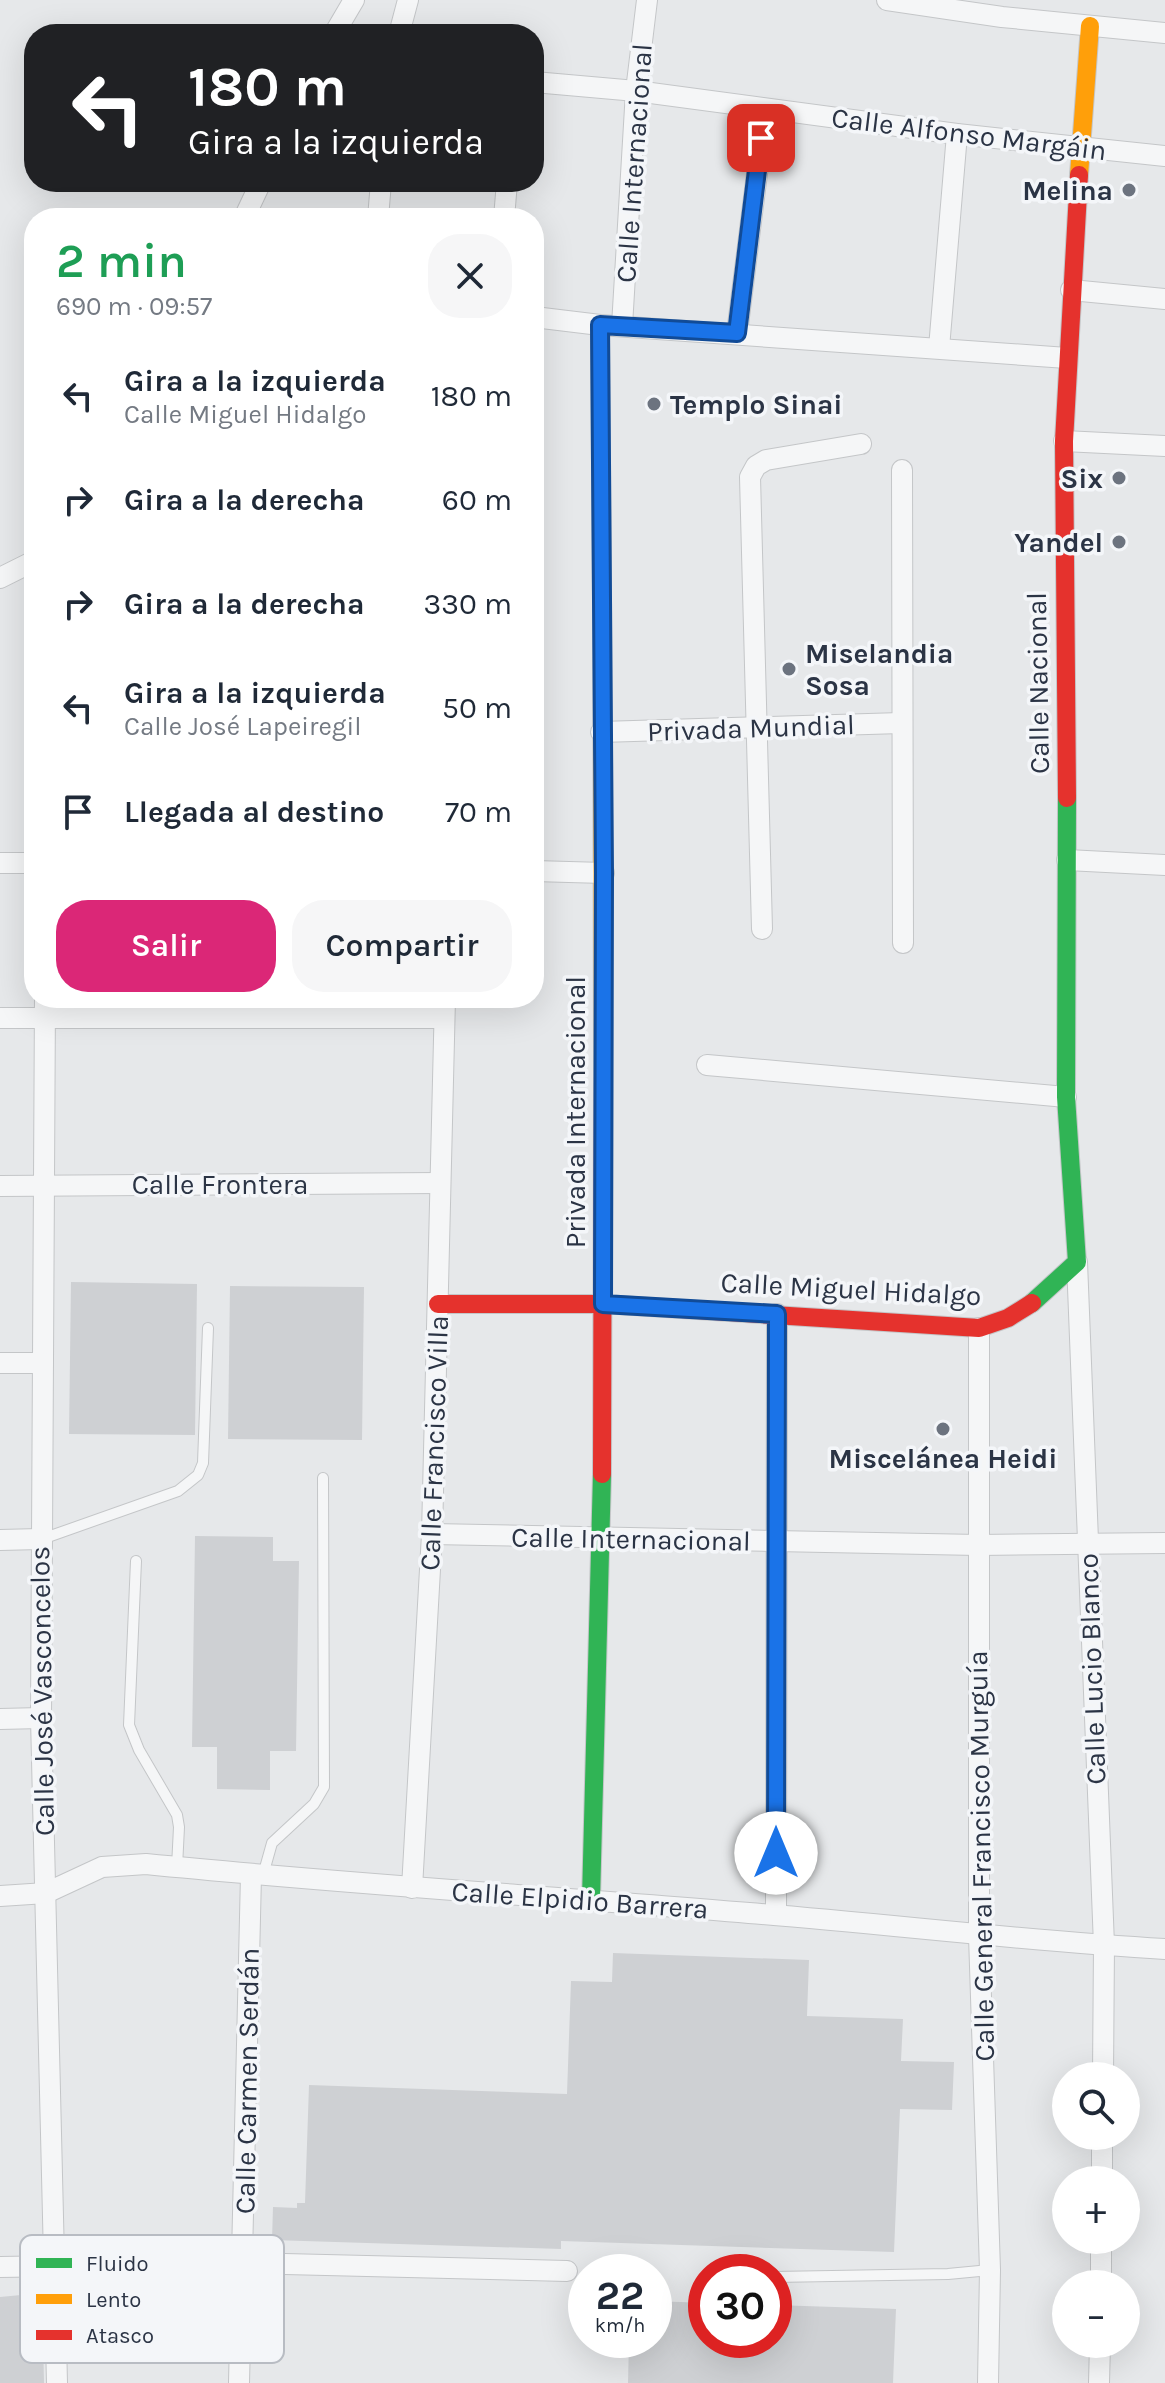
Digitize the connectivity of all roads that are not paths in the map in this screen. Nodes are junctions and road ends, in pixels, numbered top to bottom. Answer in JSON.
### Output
{"nodes":[{"id":1,"x":354,"y":0,"type":"edge"},
{"id":2,"x":408,"y":0,"type":"edge"},
{"id":3,"x":647,"y":0,"type":"edge"},
{"id":4,"x":887,"y":0,"type":"edge"},
{"id":5,"x":1003,"y":9,"type":"edge"},
{"id":6,"x":340,"y":24,"type":"edge"},
{"id":7,"x":402,"y":24,"type":"edge"},
{"id":8,"x":1090,"y":26,"type":"junction"},
{"id":9,"x":1165,"y":33,"type":"edge"},
{"id":10,"x":544,"y":83,"type":"edge"},
{"id":11,"x":636,"y":91,"type":"junction"},
{"id":12,"x":765,"y":110,"type":"junction"},
{"id":13,"x":957,"y":134,"type":"junction"},
{"id":14,"x":1081,"y":147,"type":"junction"},
{"id":15,"x":1165,"y":156,"type":"edge"},
{"id":16,"x":1071,"y":290,"type":"junction"},
{"id":17,"x":1165,"y":299,"type":"edge"},
{"id":18,"x":544,"y":318,"type":"edge"},
{"id":19,"x":600,"y":325,"type":"junction"},
{"id":20,"x":622,"y":326,"type":"junction"},
{"id":21,"x":737,"y":333,"type":"junction"},
{"id":22,"x":939,"y":348,"type":"junction"},
{"id":23,"x":1067,"y":358,"type":"junction"},
{"id":24,"x":1064,"y":441,"type":"junction"},
{"id":25,"x":861,"y":444,"type":"dead end"},
{"id":26,"x":1165,"y":446,"type":"edge"},
{"id":27,"x":902,"y":470,"type":"dead end"},
{"id":28,"x":24,"y":566,"type":"edge"},
{"id":29,"x":0,"y":578,"type":"edge"},
{"id":30,"x":901,"y":723,"type":"junction"},
{"id":31,"x":757,"y":729,"type":"junction"},
{"id":32,"x":601,"y":732,"type":"junction"},
{"id":33,"x":1067,"y":860,"type":"junction"},
{"id":34,"x":0,"y":863,"type":"edge"},
{"id":35,"x":24,"y":863,"type":"edge"},
{"id":36,"x":1165,"y":865,"type":"edge"},
{"id":37,"x":544,"y":871,"type":"edge"},
{"id":38,"x":604,"y":873,"type":"junction"},
{"id":39,"x":762,"y":929,"type":"dead end"},
{"id":40,"x":903,"y":943,"type":"dead end"},
{"id":41,"x":45,"y":1008,"type":"edge"},
{"id":42,"x":444,"y":1008,"type":"edge"},
{"id":43,"x":0,"y":1018,"type":"edge"},
{"id":44,"x":44,"y":1019,"type":"junction"},
{"id":45,"x":707,"y":1065,"type":"dead end"},
{"id":46,"x":1066,"y":1097,"type":"junction"},
{"id":47,"x":440,"y":1183,"type":"junction"},
{"id":48,"x":44,"y":1185,"type":"junction"},
{"id":49,"x":0,"y":1186,"type":"edge"},
{"id":50,"x":1077,"y":1262,"type":"junction"},
{"id":51,"x":438,"y":1304,"type":"junction"},
{"id":52,"x":603,"y":1304,"type":"junction"},
{"id":53,"x":777,"y":1314,"type":"junction"},
{"id":54,"x":208,"y":1328,"type":"dead end"},
{"id":55,"x":979,"y":1328,"type":"junction"},
{"id":56,"x":0,"y":1363,"type":"edge"},
{"id":57,"x":43,"y":1363,"type":"junction"},
{"id":58,"x":323,"y":1478,"type":"dead end"},
{"id":59,"x":432,"y":1534,"type":"junction"},
{"id":60,"x":40,"y":1539,"type":"junction"},
{"id":61,"x":602,"y":1539,"type":"junction"},
{"id":62,"x":0,"y":1540,"type":"edge"},
{"id":63,"x":777,"y":1541,"type":"junction"},
{"id":64,"x":1165,"y":1543,"type":"edge"},
{"id":65,"x":1087,"y":1544,"type":"junction"},
{"id":66,"x":978,"y":1545,"type":"junction"},
{"id":67,"x":136,"y":1561,"type":"dead end"},
{"id":68,"x":41,"y":1718,"type":"junction"},
{"id":69,"x":0,"y":1719,"type":"edge"},
{"id":70,"x":177,"y":1867,"type":"junction"},
{"id":71,"x":257,"y":1875,"type":"junction"},
{"id":72,"x":412,"y":1888,"type":"junction"},
{"id":73,"x":46,"y":1893,"type":"junction"},
{"id":74,"x":0,"y":1896,"type":"edge"},
{"id":75,"x":591,"y":1900,"type":"junction"},
{"id":76,"x":776,"y":1915,"type":"junction"},
{"id":77,"x":979,"y":1936,"type":"junction"},
{"id":78,"x":1104,"y":1945,"type":"junction"},
{"id":79,"x":1165,"y":1949,"type":"edge"},
{"id":80,"x":1103,"y":2062,"type":"edge"},
{"id":81,"x":53,"y":2235,"type":"edge"},
{"id":82,"x":244,"y":2235,"type":"edge"},
{"id":83,"x":284,"y":2264,"type":"edge"},
{"id":84,"x":0,"y":2267,"type":"edge"},
{"id":85,"x":20,"y":2267,"type":"edge"},
{"id":86,"x":990,"y":2270,"type":"junction"},
{"id":87,"x":567,"y":2271,"type":"dead end"},
{"id":88,"x":792,"y":2277,"type":"edge"},
{"id":89,"x":1100,"y":2358,"type":"edge"},
{"id":90,"x":56,"y":2363,"type":"edge"},
{"id":91,"x":240,"y":2363,"type":"edge"},
{"id":92,"x":57,"y":2383,"type":"edge"},
{"id":93,"x":239,"y":2383,"type":"edge"},
{"id":94,"x":988,"y":2383,"type":"edge"},
{"id":95,"x":1099,"y":2383,"type":"edge"}],
"edges":[{"from":1,"to":6,"type":"street"},
{"from":2,"to":7,"type":"street"},
{"from":3,"to":11,"type":"street","name":"Calle Internacional"},
{"from":4,"to":5,"type":"street"},
{"from":5,"to":8,"type":"street"},
{"from":8,"to":9,"type":"street"},
{"from":8,"to":14,"type":"street","name":"Calle Nacional"},
{"from":10,"to":11,"type":"street","name":"Calle Alfonso Margáin"},
{"from":11,"to":12,"type":"street","name":"Calle Alfonso Margáin"},
{"from":11,"to":20,"type":"street","name":"Calle Internacional"},
{"from":12,"to":13,"type":"street","name":"Calle Alfonso Margáin"},
{"from":12,"to":21,"type":"street"},
{"from":13,"to":14,"type":"street","name":"Calle Alfonso Margáin"},
{"from":13,"to":22,"type":"street"},
{"from":14,"to":15,"type":"street","name":"Calle Alfonso Margáin"},
{"from":14,"to":16,"type":"street","name":"Calle Nacional"},
{"from":16,"to":17,"type":"street"},
{"from":16,"to":23,"type":"street","name":"Calle Nacional"},
{"from":18,"to":19,"type":"street"},
{"from":19,"to":20,"type":"street"},
{"from":19,"to":32,"type":"street","name":"Privada Internacional"},
{"from":20,"to":21,"type":"street"},
{"from":21,"to":22,"type":"street"},
{"from":22,"to":23,"type":"street"},
{"from":23,"to":24,"type":"street","name":"Calle Nacional"},
{"from":24,"to":26,"type":"street"},
{"from":24,"to":33,"type":"street","name":"Calle Nacional"},
{"from":25,"to":31,"type":"street"},
{"from":27,"to":30,"type":"street"},
{"from":28,"to":29,"type":"street"},
{"from":30,"to":31,"type":"street","name":"Privada Mundial"},
{"from":30,"to":40,"type":"street"},
{"from":31,"to":32,"type":"street","name":"Privada Mundial"},
{"from":31,"to":39,"type":"street"},
{"from":32,"to":38,"type":"street","name":"Privada Internacional"},
{"from":33,"to":36,"type":"street"},
{"from":33,"to":46,"type":"street","name":"Calle Nacional"},
{"from":34,"to":35,"type":"street"},
{"from":37,"to":38,"type":"street"},
{"from":38,"to":52,"type":"street","name":"Privada Internacional"},
{"from":41,"to":44,"type":"street","name":"Calle José Vasconcelos"},
{"from":42,"to":44,"type":"street"},
{"from":42,"to":47,"type":"street","name":"Calle Francisco Villa"},
{"from":43,"to":44,"type":"street"},
{"from":44,"to":48,"type":"street","name":"Calle José Vasconcelos"},
{"from":45,"to":46,"type":"street"},
{"from":46,"to":50,"type":"street","name":"Calle Nacional"},
{"from":47,"to":48,"type":"street","name":"Calle Frontera"},
{"from":47,"to":51,"type":"street","name":"Calle Francisco Villa"},
{"from":48,"to":49,"type":"street","name":"Calle Frontera"},
{"from":48,"to":57,"type":"street","name":"Calle José Vasconcelos"},
{"from":50,"to":55,"type":"street","name":"Calle Miguel Hidalgo"},
{"from":50,"to":65,"type":"street","name":"Calle Lucio Blanco"},
{"from":51,"to":52,"type":"street","name":"Calle Miguel Hidalgo"},
{"from":51,"to":59,"type":"street","name":"Calle Francisco Villa"},
{"from":52,"to":53,"type":"street","name":"Calle Miguel Hidalgo"},
{"from":52,"to":61,"type":"street","name":"Privada Internacional"},
{"from":53,"to":55,"type":"street","name":"Calle Miguel Hidalgo"},
{"from":53,"to":63,"type":"street"},
{"from":54,"to":60,"type":"lane"},
{"from":55,"to":66,"type":"street","name":"Calle General Francisco Murguía"},
{"from":56,"to":57,"type":"street"},
{"from":57,"to":60,"type":"street","name":"Calle José Vasconcelos"},
{"from":58,"to":71,"type":"lane"},
{"from":59,"to":61,"type":"street","name":"Calle Internacional"},
{"from":59,"to":72,"type":"street","name":"Calle Francisco Villa"},
{"from":60,"to":62,"type":"street"},
{"from":60,"to":68,"type":"street","name":"Calle José Vasconcelos"},
{"from":61,"to":63,"type":"street","name":"Calle Internacional"},
{"from":61,"to":75,"type":"street","name":"Privada Internacional"},
{"from":63,"to":66,"type":"street","name":"Calle Internacional"},
{"from":63,"to":76,"type":"street"},
{"from":64,"to":65,"type":"street","name":"Calle Internacional"},
{"from":65,"to":66,"type":"street","name":"Calle Internacional"},
{"from":65,"to":78,"type":"street","name":"Calle Lucio Blanco"},
{"from":66,"to":77,"type":"street","name":"Calle General Francisco Murguía"},
{"from":67,"to":70,"type":"lane"},
{"from":68,"to":69,"type":"street"},
{"from":68,"to":73,"type":"street","name":"Calle José Vasconcelos"},
{"from":70,"to":71,"type":"street","name":"Calle Elpidio Barrera"},
{"from":70,"to":73,"type":"street","name":"Calle Elpidio Barrera"},
{"from":71,"to":72,"type":"street","name":"Calle Elpidio Barrera"},
{"from":71,"to":82,"type":"street","name":"Calle Carmen Serdán"},
{"from":72,"to":75,"type":"street","name":"Calle Elpidio Barrera"},
{"from":73,"to":74,"type":"street","name":"Calle Elpidio Barrera"},
{"from":73,"to":81,"type":"street","name":"Calle José Vasconcelos"},
{"from":75,"to":76,"type":"street","name":"Calle Elpidio Barrera"},
{"from":76,"to":77,"type":"street","name":"Calle Elpidio Barrera"},
{"from":77,"to":78,"type":"street","name":"Calle Elpidio Barrera"},
{"from":77,"to":86,"type":"street","name":"Calle General Francisco Murguía"},
{"from":78,"to":79,"type":"street","name":"Calle Elpidio Barrera"},
{"from":78,"to":80,"type":"street","name":"Calle Lucio Blanco"},
{"from":83,"to":87,"type":"street"},
{"from":84,"to":85,"type":"street"},
{"from":86,"to":88,"type":"lane"},
{"from":86,"to":94,"type":"street","name":"Calle General Francisco Murguía"},
{"from":89,"to":95,"type":"street"},
{"from":90,"to":92,"type":"street","name":"Calle José Vasconcelos"},
{"from":91,"to":93,"type":"street","name":"Calle Carmen Serdán"}]}
